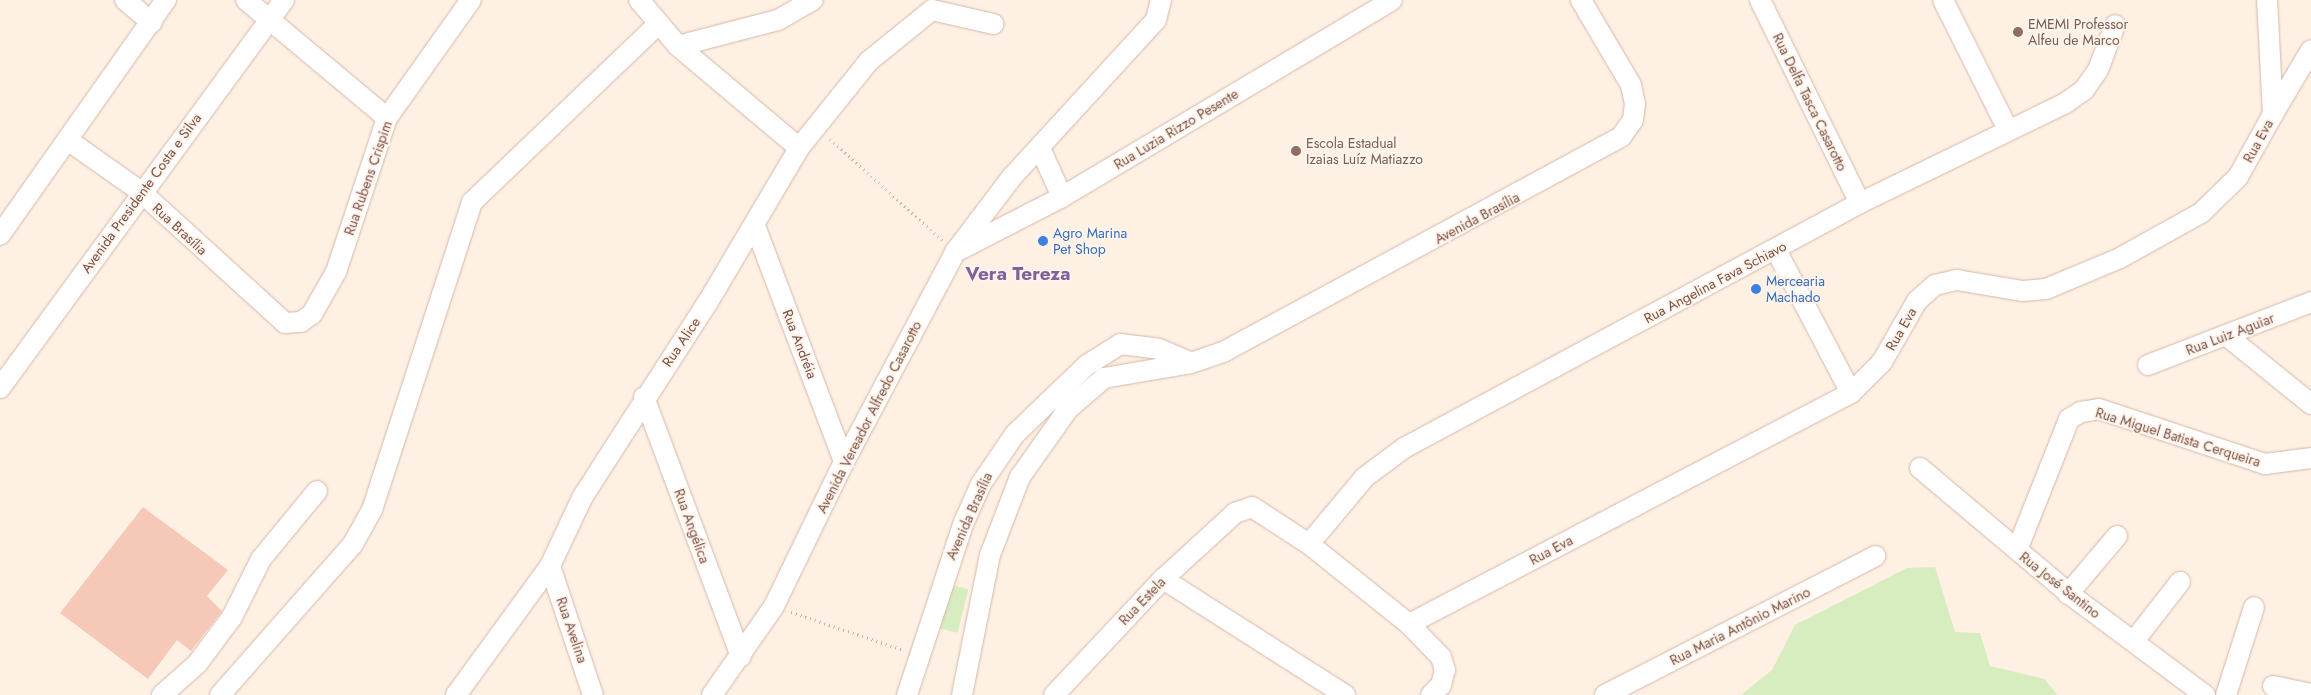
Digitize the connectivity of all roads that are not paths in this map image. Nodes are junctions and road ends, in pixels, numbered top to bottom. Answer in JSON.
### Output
{"nodes":[{"id":1,"x":125,"y":0,"type":"edge"},
{"id":2,"x":166,"y":0,"type":"edge"},
{"id":3,"x":246,"y":0,"type":"edge"},
{"id":4,"x":284,"y":0,"type":"edge"},
{"id":5,"x":471,"y":0,"type":"edge"},
{"id":6,"x":639,"y":0,"type":"edge"},
{"id":7,"x":813,"y":0,"type":"edge"},
{"id":8,"x":1160,"y":0,"type":"edge"},
{"id":9,"x":1581,"y":0,"type":"edge"},
{"id":10,"x":1760,"y":0,"type":"edge"},
{"id":11,"x":1943,"y":0,"type":"edge"},
{"id":12,"x":2267,"y":0,"type":"edge"},
{"id":13,"x":1386,"y":2,"type":"edge"},
{"id":14,"x":927,"y":5,"type":"edge"},
{"id":15,"x":271,"y":20,"type":"junction"},
{"id":16,"x":152,"y":23,"type":"junction"},
{"id":17,"x":658,"y":24,"type":"junction"},
{"id":18,"x":993,"y":24,"type":"dead end"},
{"id":19,"x":2115,"y":25,"type":"dead end"},
{"id":20,"x":678,"y":46,"type":"junction"},
{"id":21,"x":2311,"y":50,"type":"edge"},
{"id":22,"x":2306,"y":73,"type":"edge"},
{"id":23,"x":2273,"y":114,"type":"junction"},
{"id":24,"x":387,"y":118,"type":"junction"},
{"id":25,"x":2007,"y":128,"type":"junction"},
{"id":26,"x":70,"y":141,"type":"junction"},
{"id":27,"x":799,"y":148,"type":"junction"},
{"id":28,"x":1040,"y":148,"type":"junction"},
{"id":29,"x":140,"y":191,"type":"junction"},
{"id":30,"x":1062,"y":197,"type":"junction"},
{"id":31,"x":1860,"y":203,"type":"junction"},
{"id":32,"x":755,"y":226,"type":"junction"},
{"id":33,"x":0,"y":235,"type":"edge"},
{"id":34,"x":1776,"y":250,"type":"junction"},
{"id":35,"x":956,"y":252,"type":"junction"},
{"id":36,"x":2311,"y":302,"type":"edge"},
{"id":37,"x":285,"y":323,"type":"joint"},
{"id":38,"x":2226,"y":336,"type":"junction"},
{"id":39,"x":1191,"y":363,"type":"junction"},
{"id":40,"x":1087,"y":364,"type":"junction"},
{"id":41,"x":2148,"y":365,"type":"dead end"},
{"id":42,"x":1104,"y":378,"type":"junction"},
{"id":43,"x":0,"y":388,"type":"edge"},
{"id":44,"x":1851,"y":393,"type":"junction"},
{"id":45,"x":644,"y":397,"type":"junction"},
{"id":46,"x":2311,"y":404,"type":"edge"},
{"id":47,"x":2311,"y":458,"type":"edge"},
{"id":48,"x":844,"y":462,"type":"junction"},
{"id":49,"x":1920,"y":468,"type":"dead end"},
{"id":50,"x":317,"y":491,"type":"dead end"},
{"id":51,"x":2117,"y":536,"type":"dead end"},
{"id":52,"x":1309,"y":544,"type":"junction"},
{"id":53,"x":2016,"y":550,"type":"junction"},
{"id":54,"x":1875,"y":556,"type":"dead end"},
{"id":55,"x":550,"y":566,"type":"junction"},
{"id":56,"x":1162,"y":578,"type":"junction"},
{"id":57,"x":2180,"y":582,"type":"dead end"},
{"id":58,"x":2068,"y":594,"type":"junction"},
{"id":59,"x":2254,"y":607,"type":"dead end"},
{"id":60,"x":1409,"y":624,"type":"junction"},
{"id":61,"x":2134,"y":641,"type":"junction"},
{"id":62,"x":741,"y":656,"type":"junction"},
{"id":63,"x":916,"y":664,"type":"junction"},
{"id":64,"x":2273,"y":686,"type":"dead end"},
{"id":65,"x":2311,"y":694,"type":"edge"},
{"id":66,"x":162,"y":695,"type":"edge"},
{"id":67,"x":220,"y":695,"type":"edge"},
{"id":68,"x":456,"y":695,"type":"edge"},
{"id":69,"x":593,"y":695,"type":"edge"},
{"id":70,"x":712,"y":695,"type":"edge"},
{"id":71,"x":891,"y":695,"type":"edge"},
{"id":72,"x":907,"y":695,"type":"edge"},
{"id":73,"x":962,"y":695,"type":"edge"},
{"id":74,"x":1054,"y":695,"type":"edge"},
{"id":75,"x":1345,"y":695,"type":"edge"},
{"id":76,"x":1431,"y":695,"type":"edge"},
{"id":77,"x":1605,"y":695,"type":"edge"},
{"id":78,"x":2205,"y":695,"type":"edge"},
{"id":79,"x":2226,"y":695,"type":"edge"}],
"edges":[{"from":1,"to":16,"type":"street"},
{"from":2,"to":16,"type":"street"},
{"from":3,"to":15,"type":"street"},
{"from":4,"to":15,"type":"street","name":"Avenida Presidente Costa e Silva"},
{"from":5,"to":24,"type":"street","name":"Rua Rubens Crispim"},
{"from":6,"to":17,"type":"street"},
{"from":7,"to":20,"type":"street"},
{"from":8,"to":28,"type":"street","name":"Avenida Vereador Alfredo Casarotto"},
{"from":9,"to":39,"type":"street","name":"Avenida Brasília"},
{"from":10,"to":31,"type":"street","name":"Rua Delfa Tasca Casarotto"},
{"from":11,"to":25,"type":"street"},
{"from":12,"to":23,"type":"street","name":"Rua Eva"},
{"from":13,"to":30,"type":"street","name":"Rua Luzia Rizzo Pesente"},
{"from":14,"to":18,"type":"street"},
{"from":14,"to":27,"type":"street","name":"Rua Alice"},
{"from":15,"to":24,"type":"street"},
{"from":15,"to":29,"type":"street","name":"Avenida Presidente Costa e Silva"},
{"from":16,"to":26,"type":"street"},
{"from":17,"to":20,"type":"street"},
{"from":17,"to":67,"type":"street"},
{"from":19,"to":25,"type":"street","name":"Rua Angelina Fava Schiavo"},
{"from":20,"to":27,"type":"street"},
{"from":21,"to":22,"type":"street"},
{"from":22,"to":23,"type":"street"},
{"from":23,"to":44,"type":"street","name":"Rua Eva"},
{"from":24,"to":37,"type":"street","name":"Rua Rubens Crispim"},
{"from":25,"to":31,"type":"street","name":"Rua Angelina Fava Schiavo"},
{"from":26,"to":29,"type":"street","name":"Rua Brasília"},
{"from":26,"to":33,"type":"street"},
{"from":27,"to":32,"type":"street","name":"Rua Alice"},
{"from":28,"to":30,"type":"street"},
{"from":28,"to":35,"type":"street","name":"Avenida Vereador Alfredo Casarotto"},
{"from":29,"to":37,"type":"street","name":"Rua Brasília"},
{"from":29,"to":43,"type":"street","name":"Avenida Presidente Costa e Silva"},
{"from":30,"to":35,"type":"street","name":"Rua Luzia Rizzo Pesente"},
{"from":31,"to":34,"type":"street","name":"Rua Angelina Fava Schiavo"},
{"from":32,"to":45,"type":"street","name":"Rua Alice"},
{"from":32,"to":48,"type":"street","name":"Rua Andréia"},
{"from":34,"to":44,"type":"street"},
{"from":34,"to":52,"type":"street","name":"Rua Angelina Fava Schiavo"},
{"from":35,"to":48,"type":"street","name":"Avenida Vereador Alfredo Casarotto"},
{"from":36,"to":38,"type":"street","name":"Rua Luiz Aguiar"},
{"from":38,"to":41,"type":"street","name":"Rua Luiz Aguiar"},
{"from":38,"to":46,"type":"street"},
{"from":39,"to":40,"type":"street","name":"Avenida Brasília"},
{"from":39,"to":42,"type":"street","name":"Avenida Brasília"},
{"from":40,"to":42,"type":"street"},
{"from":40,"to":63,"type":"street","name":"Avenida Brasília"},
{"from":42,"to":73,"type":"street"},
{"from":44,"to":60,"type":"street","name":"Rua Eva"},
{"from":45,"to":55,"type":"street","name":"Rua Alice"},
{"from":45,"to":62,"type":"street","name":"Rua Angélica"},
{"from":47,"to":53,"type":"street","name":"Rua Miguel Batista Cerqueira"},
{"from":48,"to":62,"type":"street","name":"Avenida Vereador Alfredo Casarotto"},
{"from":49,"to":53,"type":"street","name":"Rua José Santino"},
{"from":50,"to":66,"type":"street"},
{"from":51,"to":58,"type":"street"},
{"from":52,"to":56,"type":"street","name":"Rua Estela"},
{"from":52,"to":60,"type":"street"},
{"from":53,"to":58,"type":"street","name":"Rua José Santino"},
{"from":54,"to":77,"type":"street","name":"Rua Maria Antônio Marino"},
{"from":55,"to":68,"type":"street","name":"Rua Alice"},
{"from":55,"to":69,"type":"street","name":"Rua Avelina"},
{"from":56,"to":74,"type":"street","name":"Rua Estela"},
{"from":56,"to":75,"type":"street"},
{"from":57,"to":61,"type":"street"},
{"from":58,"to":61,"type":"street","name":"Rua José Santino"},
{"from":59,"to":79,"type":"street"},
{"from":60,"to":76,"type":"street"},
{"from":61,"to":78,"type":"street","name":"Rua José Santino"},
{"from":62,"to":70,"type":"street","name":"Avenida Vereador Alfredo Casarotto"},
{"from":63,"to":71,"type":"street"},
{"from":63,"to":72,"type":"street","name":"Avenida Brasília"},
{"from":64,"to":65,"type":"street"}]}
